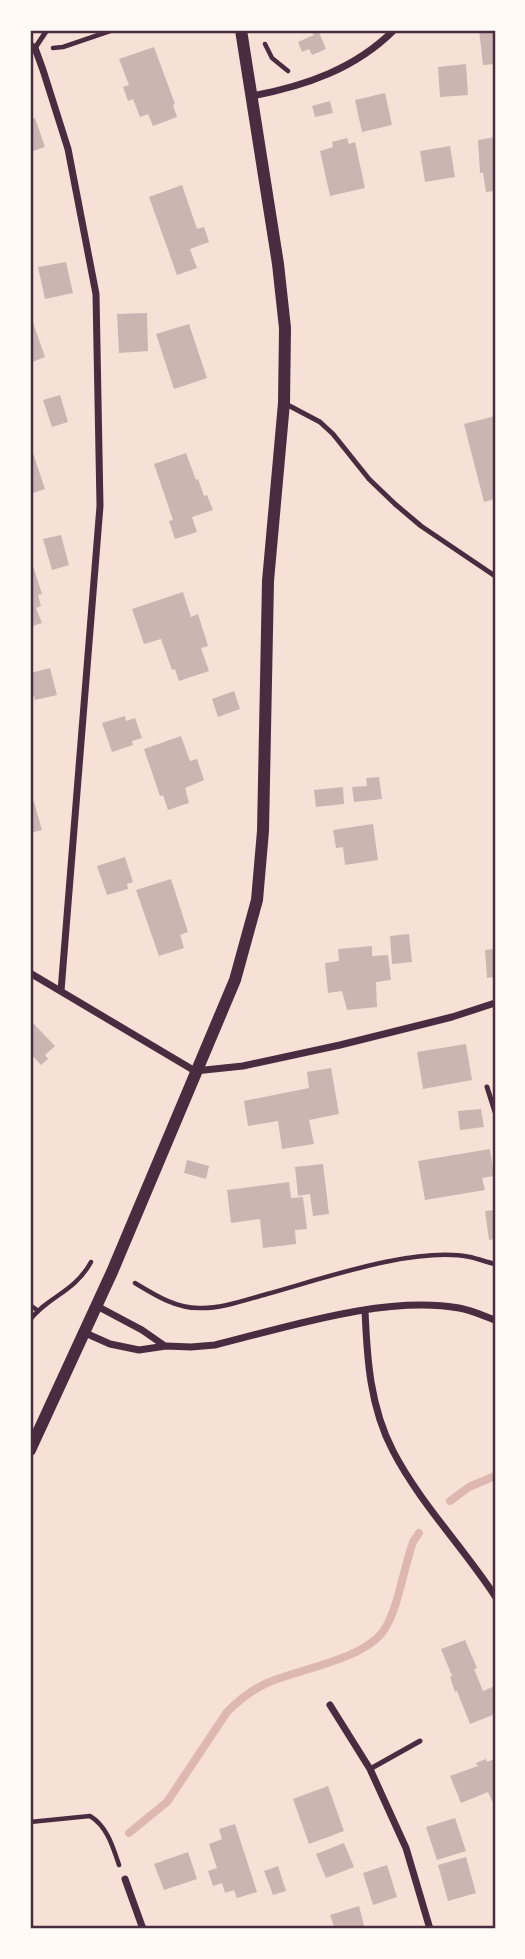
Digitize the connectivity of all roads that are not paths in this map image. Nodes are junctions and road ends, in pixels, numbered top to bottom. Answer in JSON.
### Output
{"nodes":[{"id":1,"x":47,"y":30,"type":"edge"},
{"id":2,"x":241,"y":30,"type":"edge"},
{"id":3,"x":394,"y":30,"type":"edge"},
{"id":4,"x":32,"y":47,"type":"edge"},
{"id":5,"x":252,"y":96,"type":"junction"},
{"id":6,"x":284,"y":403,"type":"junction"},
{"id":7,"x":495,"y":576,"type":"edge"},
{"id":8,"x":30,"y":973,"type":"edge"},
{"id":9,"x":61,"y":991,"type":"junction"},
{"id":10,"x":495,"y":1003,"type":"edge"},
{"id":11,"x":195,"y":1072,"type":"junction"},
{"id":12,"x":487,"y":1087,"type":"dead end"},
{"id":13,"x":495,"y":1112,"type":"edge"},
{"id":14,"x":95,"y":1305,"type":"junction"},
{"id":15,"x":365,"y":1310,"type":"junction"},
{"id":16,"x":495,"y":1321,"type":"edge"},
{"id":17,"x":83,"y":1332,"type":"junction"},
{"id":18,"x":166,"y":1346,"type":"junction"},
{"id":19,"x":30,"y":1450,"type":"edge"},
{"id":20,"x":495,"y":1596,"type":"edge"},
{"id":21,"x":330,"y":1705,"type":"dead end"},
{"id":22,"x":420,"y":1741,"type":"dead end"},
{"id":23,"x":370,"y":1769,"type":"junction"},
{"id":24,"x":125,"y":1879,"type":"road end"},
{"id":25,"x":143,"y":1929,"type":"edge"},
{"id":26,"x":430,"y":1929,"type":"edge"}],
"edges":[{"from":1,"to":4,"type":"lane"},
{"from":2,"to":5,"type":"street"},
{"from":3,"to":5,"type":"street"},
{"from":4,"to":9,"type":"street"},
{"from":5,"to":6,"type":"street"},
{"from":6,"to":7,"type":"lane"},
{"from":6,"to":11,"type":"street"},
{"from":8,"to":9,"type":"street"},
{"from":9,"to":11,"type":"street"},
{"from":10,"to":11,"type":"street"},
{"from":11,"to":14,"type":"street"},
{"from":12,"to":13,"type":"lane"},
{"from":14,"to":17,"type":"street"},
{"from":14,"to":18,"type":"street"},
{"from":15,"to":16,"type":"street"},
{"from":15,"to":18,"type":"street"},
{"from":15,"to":20,"type":"street"},
{"from":17,"to":18,"type":"street"},
{"from":17,"to":19,"type":"street"},
{"from":21,"to":23,"type":"street"},
{"from":22,"to":23,"type":"lane"},
{"from":23,"to":26,"type":"street"},
{"from":24,"to":25,"type":"street"}]}
